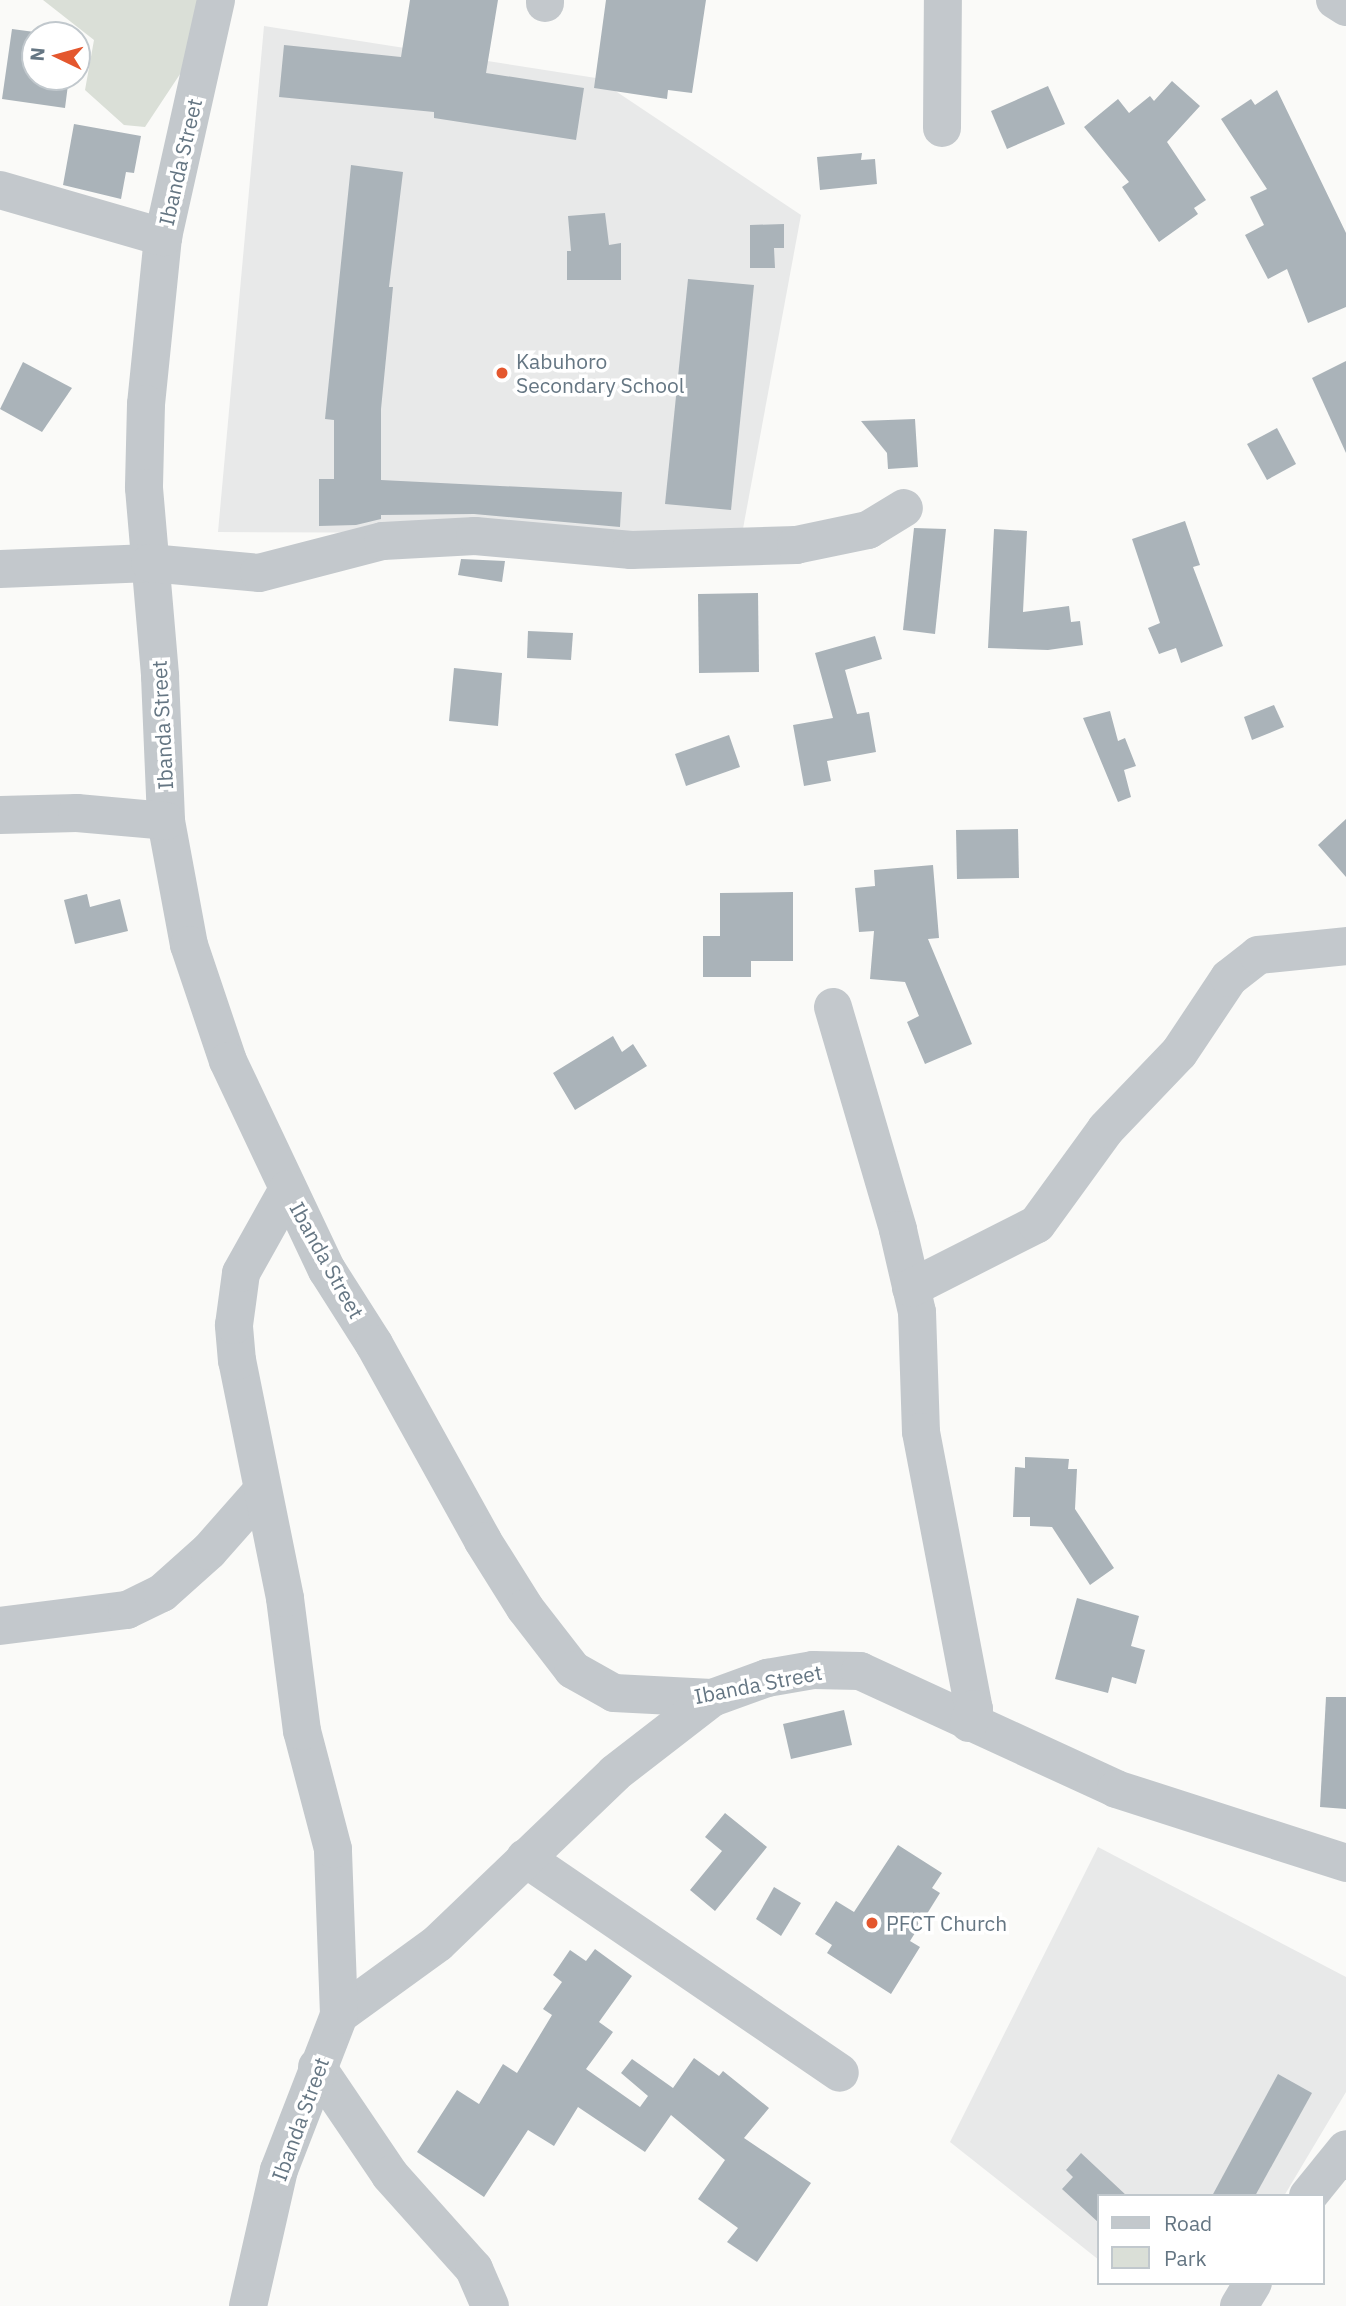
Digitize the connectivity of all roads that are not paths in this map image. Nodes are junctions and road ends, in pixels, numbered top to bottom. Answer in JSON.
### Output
{"nodes":[{"id":1,"x":216,"y":0,"type":"edge"},
{"id":2,"x":943,"y":0,"type":"edge"},
{"id":3,"x":1335,"y":0,"type":"edge"},
{"id":4,"x":1346,"y":8,"type":"edge"},
{"id":5,"x":942,"y":128,"type":"dead end"},
{"id":6,"x":0,"y":190,"type":"edge"},
{"id":7,"x":163,"y":237,"type":"junction"},
{"id":8,"x":904,"y":508,"type":"dead end"},
{"id":9,"x":150,"y":563,"type":"junction"},
{"id":10,"x":0,"y":569,"type":"edge"},
{"id":11,"x":0,"y":816,"type":"edge"},
{"id":12,"x":166,"y":821,"type":"junction"},
{"id":13,"x":1346,"y":946,"type":"edge"},
{"id":14,"x":833,"y":1007,"type":"dead end"},
{"id":15,"x":288,"y":1189,"type":"junction"},
{"id":16,"x":911,"y":1288,"type":"junction"},
{"id":17,"x":261,"y":1492,"type":"junction"},
{"id":18,"x":0,"y":1626,"type":"edge"},
{"id":19,"x":712,"y":1698,"type":"junction"},
{"id":20,"x":969,"y":1723,"type":"junction"},
{"id":21,"x":525,"y":1858,"type":"junction"},
{"id":22,"x":1346,"y":1863,"type":"edge"},
{"id":23,"x":339,"y":2015,"type":"junction"},
{"id":24,"x":317,"y":2067,"type":"junction"},
{"id":25,"x":840,"y":2073,"type":"dead end"},
{"id":26,"x":1346,"y":2149,"type":"edge"},
{"id":27,"x":1310,"y":2194,"type":"edge"},
{"id":28,"x":1252,"y":2285,"type":"edge"},
{"id":29,"x":248,"y":2306,"type":"edge"},
{"id":30,"x":490,"y":2306,"type":"edge"},
{"id":31,"x":1239,"y":2306,"type":"edge"}],
"edges":[{"from":1,"to":7,"type":"street","name":"Ibanda Street"},
{"from":2,"to":5,"type":"street"},
{"from":3,"to":4,"type":"street"},
{"from":6,"to":7,"type":"street"},
{"from":7,"to":9,"type":"street","name":"Ibanda Street"},
{"from":8,"to":9,"type":"street"},
{"from":9,"to":10,"type":"street"},
{"from":9,"to":12,"type":"street","name":"Ibanda Street"},
{"from":11,"to":12,"type":"street"},
{"from":12,"to":15,"type":"street","name":"Ibanda Street"},
{"from":13,"to":16,"type":"street"},
{"from":14,"to":16,"type":"street"},
{"from":15,"to":17,"type":"street"},
{"from":15,"to":19,"type":"street","name":"Ibanda Street"},
{"from":16,"to":20,"type":"street"},
{"from":17,"to":18,"type":"street"},
{"from":17,"to":23,"type":"street"},
{"from":19,"to":20,"type":"street","name":"Ibanda Street"},
{"from":19,"to":21,"type":"street"},
{"from":20,"to":22,"type":"street","name":"Ibanda Street"},
{"from":21,"to":23,"type":"street"},
{"from":21,"to":25,"type":"street"},
{"from":23,"to":24,"type":"street","name":"Ibanda Street"},
{"from":24,"to":29,"type":"street","name":"Ibanda Street"},
{"from":24,"to":30,"type":"street"},
{"from":26,"to":27,"type":"street"},
{"from":28,"to":31,"type":"street"}]}
